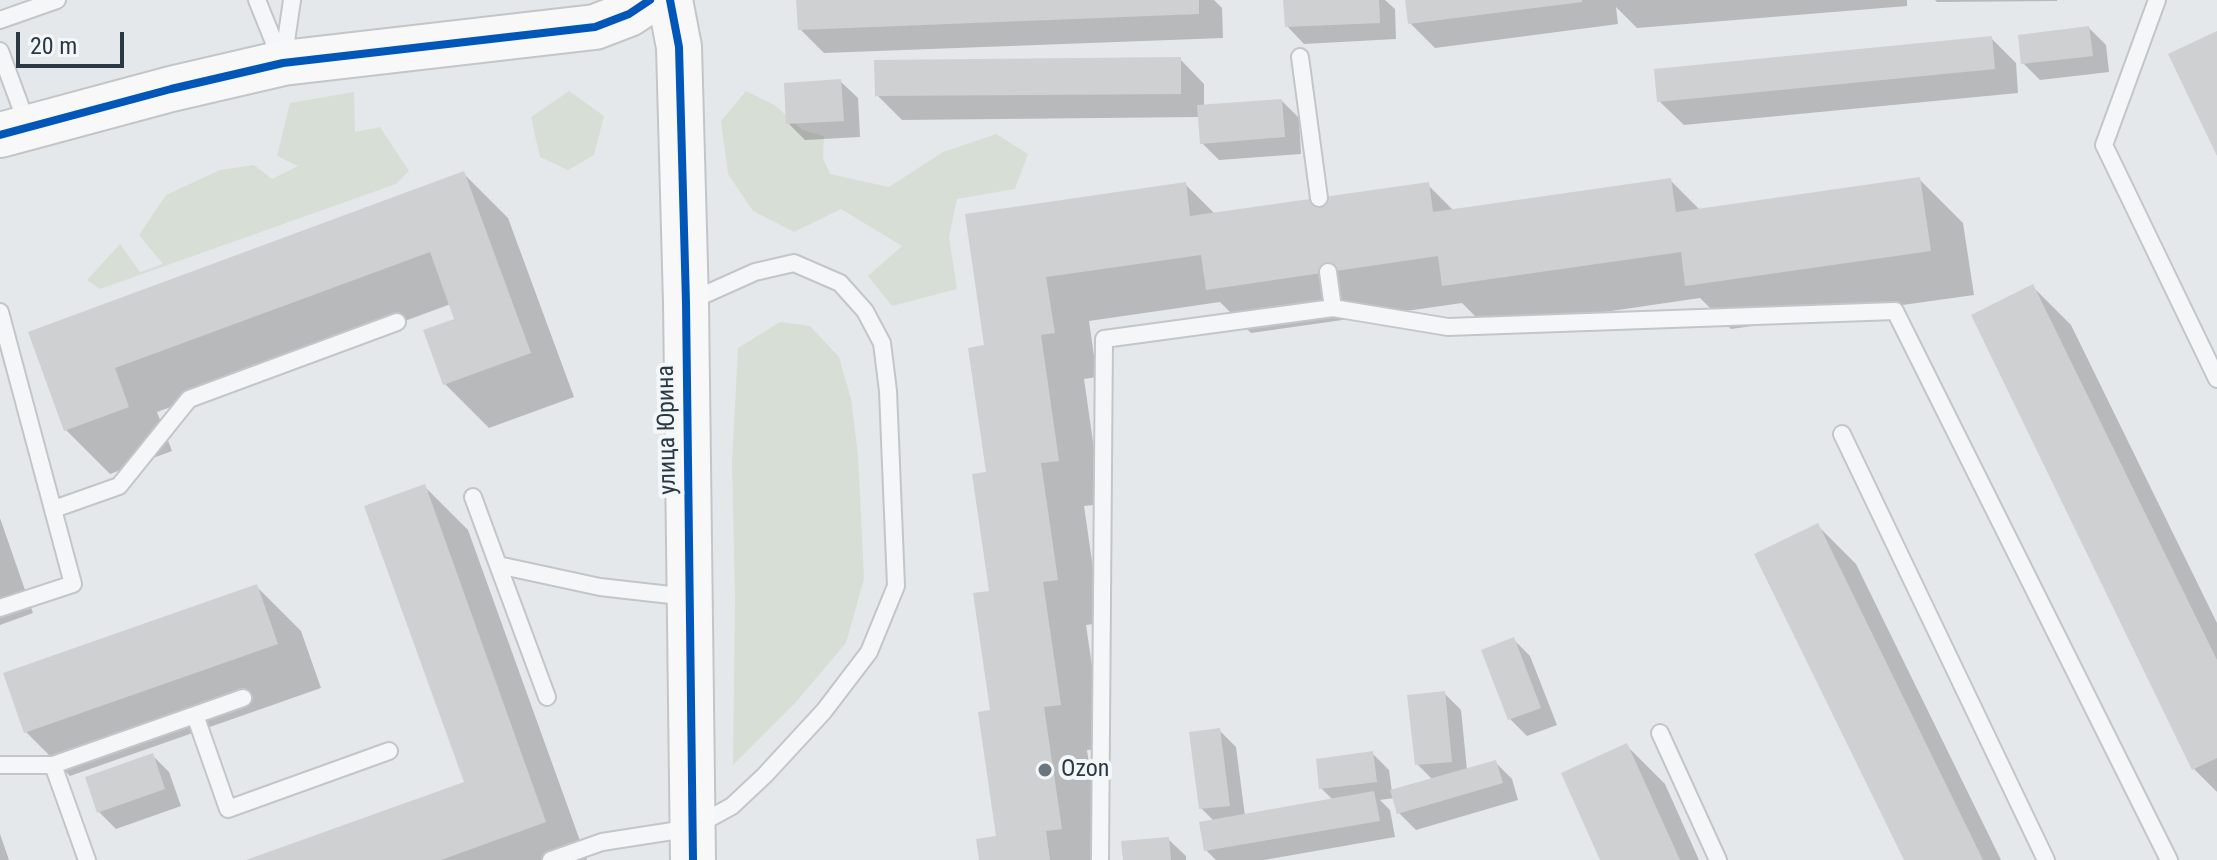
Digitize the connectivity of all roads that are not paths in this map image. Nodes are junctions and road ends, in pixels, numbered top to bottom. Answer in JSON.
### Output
{"nodes":[{"id":1,"x":57,"y":0,"type":"edge"},
{"id":2,"x":257,"y":0,"type":"edge"},
{"id":3,"x":292,"y":0,"type":"edge"},
{"id":4,"x":650,"y":0,"type":"edge"},
{"id":5,"x":670,"y":0,"type":"edge"},
{"id":6,"x":2157,"y":0,"type":"edge"},
{"id":7,"x":0,"y":20,"type":"edge"},
{"id":8,"x":0,"y":51,"type":"edge"},
{"id":9,"x":1300,"y":57,"type":"dead end"},
{"id":10,"x":283,"y":63,"type":"junction"},
{"id":11,"x":14,"y":130,"type":"edge"},
{"id":12,"x":1319,"y":198,"type":"dead end"},
{"id":13,"x":1328,"y":272,"type":"dead end"},
{"id":14,"x":686,"y":303,"type":"junction"},
{"id":15,"x":1333,"y":308,"type":"junction"},
{"id":16,"x":0,"y":312,"type":"edge"},
{"id":17,"x":397,"y":322,"type":"dead end"},
{"id":18,"x":2217,"y":379,"type":"edge"},
{"id":19,"x":1842,"y":434,"type":"dead end"},
{"id":20,"x":473,"y":497,"type":"dead end"},
{"id":21,"x":54,"y":509,"type":"junction"},
{"id":22,"x":498,"y":565,"type":"junction"},
{"id":23,"x":689,"y":598,"type":"junction"},
{"id":24,"x":0,"y":608,"type":"edge"},
{"id":25,"x":547,"y":697,"type":"dead end"},
{"id":26,"x":243,"y":698,"type":"dead end"},
{"id":27,"x":195,"y":715,"type":"junction"},
{"id":28,"x":1660,"y":733,"type":"dead end"},
{"id":29,"x":389,"y":751,"type":"dead end"},
{"id":30,"x":0,"y":765,"type":"edge"},
{"id":31,"x":53,"y":765,"type":"junction"},
{"id":32,"x":692,"y":844,"type":"edge"},
{"id":33,"x":87,"y":860,"type":"edge"},
{"id":34,"x":551,"y":860,"type":"edge"},
{"id":35,"x":1100,"y":860,"type":"edge"},
{"id":36,"x":1718,"y":860,"type":"edge"},
{"id":37,"x":2046,"y":860,"type":"edge"},
{"id":38,"x":2169,"y":860,"type":"edge"}],
"edges":[{"from":1,"to":7,"type":"lane"},
{"from":2,"to":10,"type":"lane"},
{"from":3,"to":10,"type":"lane"},
{"from":4,"to":10,"type":"street"},
{"from":5,"to":14,"type":"street","name":"улица Юрина"},
{"from":6,"to":18,"type":"lane"},
{"from":8,"to":11,"type":"lane"},
{"from":9,"to":12,"type":"lane"},
{"from":10,"to":11,"type":"street"},
{"from":13,"to":15,"type":"lane"},
{"from":14,"to":23,"type":"street","name":"улица Юрина"},
{"from":14,"to":32,"type":"lane"},
{"from":15,"to":35,"type":"lane"},
{"from":15,"to":38,"type":"lane"},
{"from":16,"to":21,"type":"lane"},
{"from":17,"to":21,"type":"lane"},
{"from":19,"to":37,"type":"lane"},
{"from":20,"to":22,"type":"lane"},
{"from":21,"to":24,"type":"lane"},
{"from":22,"to":23,"type":"lane"},
{"from":22,"to":25,"type":"lane"},
{"from":23,"to":32,"type":"street","name":"улица Юрина"},
{"from":26,"to":27,"type":"lane"},
{"from":27,"to":29,"type":"lane"},
{"from":27,"to":31,"type":"lane"},
{"from":28,"to":36,"type":"lane"},
{"from":30,"to":31,"type":"lane"},
{"from":31,"to":33,"type":"lane"},
{"from":32,"to":34,"type":"lane"}]}
